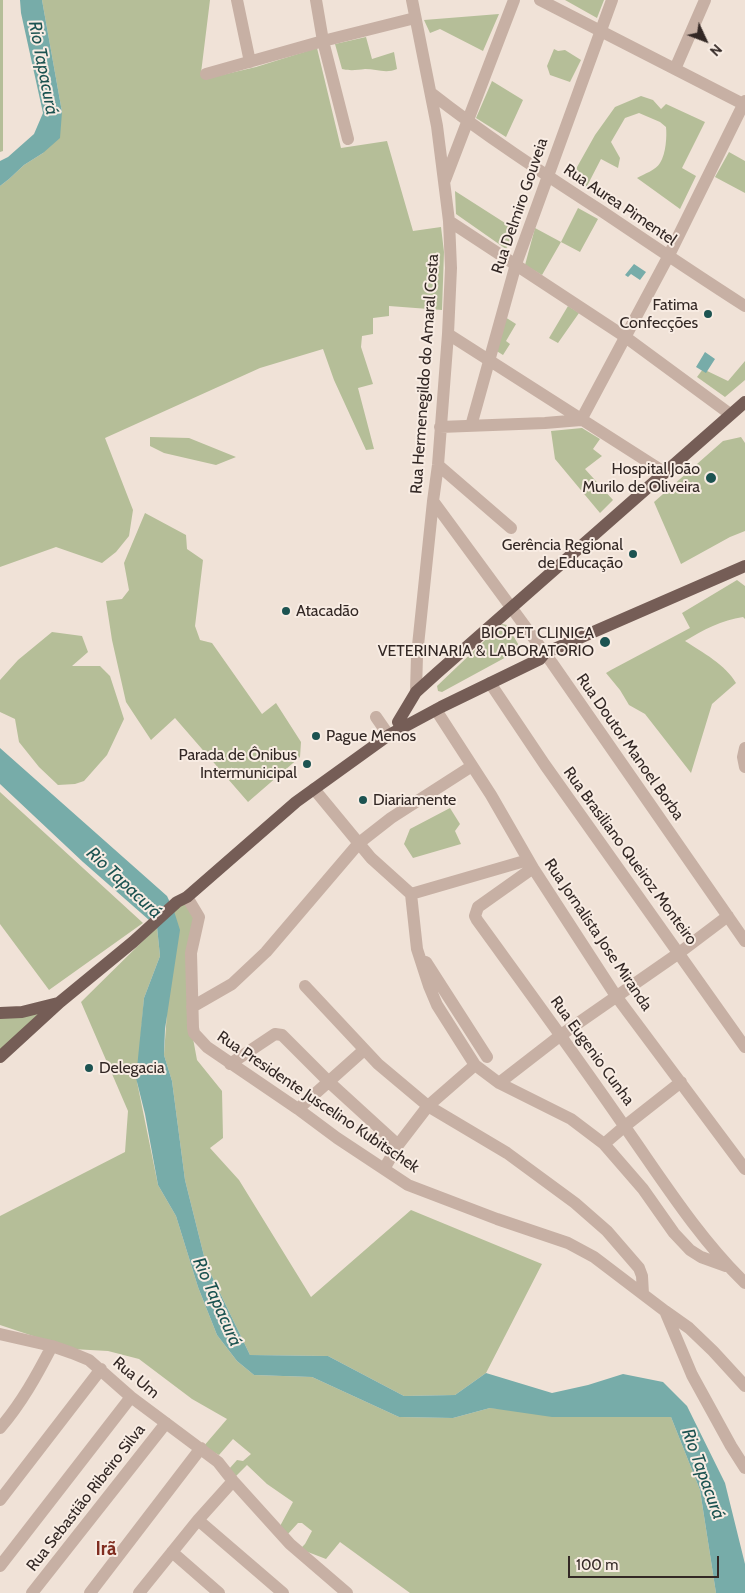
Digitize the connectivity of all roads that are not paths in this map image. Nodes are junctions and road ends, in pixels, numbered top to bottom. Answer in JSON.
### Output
{"nodes":[{"id":1,"x":237,"y":0,"type":"edge"},
{"id":2,"x":316,"y":0,"type":"edge"},
{"id":3,"x":412,"y":0,"type":"edge"},
{"id":4,"x":514,"y":0,"type":"edge"},
{"id":5,"x":540,"y":0,"type":"edge"},
{"id":6,"x":612,"y":0,"type":"edge"},
{"id":7,"x":704,"y":0,"type":"edge"},
{"id":8,"x":415,"y":18,"type":"junction"},
{"id":9,"x":600,"y":31,"type":"junction"},
{"id":10,"x":323,"y":41,"type":"junction"},
{"id":11,"x":250,"y":62,"type":"junction"},
{"id":12,"x":675,"y":69,"type":"junction"},
{"id":13,"x":206,"y":74,"type":"dead end"},
{"id":14,"x":431,"y":93,"type":"junction"},
{"id":15,"x":744,"y":103,"type":"edge"},
{"id":16,"x":468,"y":122,"type":"junction"},
{"id":17,"x":348,"y":139,"type":"dead end"},
{"id":18,"x":547,"y":176,"type":"junction"},
{"id":19,"x":444,"y":182,"type":"junction"},
{"id":20,"x":449,"y":221,"type":"junction"},
{"id":21,"x":668,"y":257,"type":"junction"},
{"id":22,"x":516,"y":264,"type":"junction"},
{"id":23,"x":745,"y":306,"type":"edge"},
{"id":24,"x":448,"y":334,"type":"junction"},
{"id":25,"x":624,"y":336,"type":"junction"},
{"id":26,"x":489,"y":361,"type":"junction"},
{"id":27,"x":745,"y":402,"type":"edge"},
{"id":28,"x":730,"y":414,"type":"junction"},
{"id":29,"x":581,"y":420,"type":"junction"},
{"id":30,"x":470,"y":426,"type":"junction"},
{"id":31,"x":440,"y":427,"type":"junction"},
{"id":32,"x":438,"y":465,"type":"junction"},
{"id":33,"x":664,"y":472,"type":"junction"},
{"id":34,"x":433,"y":501,"type":"junction"},
{"id":35,"x":511,"y":528,"type":"dead end"},
{"id":36,"x":745,"y":566,"type":"edge"},
{"id":37,"x":511,"y":607,"type":"junction"},
{"id":38,"x":545,"y":653,"type":"junction"},
{"id":39,"x":490,"y":683,"type":"junction"},
{"id":40,"x":416,"y":692,"type":"junction"},
{"id":41,"x":436,"y":710,"type":"junction"},
{"id":42,"x":374,"y":719,"type":"dead end"},
{"id":43,"x":398,"y":722,"type":"junction"},
{"id":44,"x":383,"y":732,"type":"junction"},
{"id":45,"x":745,"y":748,"type":"edge"},
{"id":46,"x":472,"y":766,"type":"junction"},
{"id":47,"x":745,"y":767,"type":"edge"},
{"id":48,"x":314,"y":789,"type":"junction"},
{"id":49,"x":359,"y":843,"type":"junction"},
{"id":50,"x":530,"y":864,"type":"junction"},
{"id":51,"x":411,"y":894,"type":"junction"},
{"id":52,"x":182,"y":899,"type":"junction"},
{"id":53,"x":728,"y":916,"type":"junction"},
{"id":54,"x":745,"y":941,"type":"edge"},
{"id":55,"x":418,"y":949,"type":"junction"},
{"id":56,"x":679,"y":953,"type":"junction"},
{"id":57,"x":305,"y":986,"type":"dead end"},
{"id":58,"x":616,"y":996,"type":"junction"},
{"id":59,"x":60,"y":1002,"type":"junction"},
{"id":60,"x":192,"y":1007,"type":"junction"},
{"id":61,"x":0,"y":1013,"type":"edge"},
{"id":62,"x":560,"y":1035,"type":"junction"},
{"id":63,"x":745,"y":1047,"type":"edge"},
{"id":64,"x":364,"y":1050,"type":"junction"},
{"id":65,"x":0,"y":1057,"type":"edge"},
{"id":66,"x":487,"y":1057,"type":"dead end"},
{"id":67,"x":230,"y":1064,"type":"junction"},
{"id":68,"x":475,"y":1066,"type":"junction"},
{"id":69,"x":329,"y":1082,"type":"junction"},
{"id":70,"x":499,"y":1082,"type":"junction"},
{"id":71,"x":681,"y":1082,"type":"junction"},
{"id":72,"x":428,"y":1106,"type":"junction"},
{"id":73,"x":298,"y":1109,"type":"junction"},
{"id":74,"x":625,"y":1126,"type":"junction"},
{"id":75,"x":604,"y":1144,"type":"junction"},
{"id":76,"x":398,"y":1145,"type":"junction"},
{"id":77,"x":384,"y":1169,"type":"junction"},
{"id":78,"x":745,"y":1169,"type":"edge"},
{"id":79,"x":728,"y":1267,"type":"junction"},
{"id":80,"x":745,"y":1284,"type":"edge"},
{"id":81,"x":643,"y":1294,"type":"junction"},
{"id":82,"x":665,"y":1311,"type":"junction"},
{"id":83,"x":0,"y":1334,"type":"edge"},
{"id":84,"x":52,"y":1346,"type":"junction"},
{"id":85,"x":101,"y":1370,"type":"junction"},
{"id":86,"x":745,"y":1386,"type":"edge"},
{"id":87,"x":131,"y":1397,"type":"junction"},
{"id":88,"x":166,"y":1423,"type":"junction"},
{"id":89,"x":0,"y":1428,"type":"edge"},
{"id":90,"x":201,"y":1448,"type":"junction"},
{"id":91,"x":745,"y":1468,"type":"edge"},
{"id":92,"x":233,"y":1480,"type":"junction"},
{"id":93,"x":0,"y":1500,"type":"edge"},
{"id":94,"x":198,"y":1520,"type":"junction"},
{"id":95,"x":172,"y":1552,"type":"junction"},
{"id":96,"x":0,"y":1566,"type":"edge"},
{"id":97,"x":146,"y":1591,"type":"edge"},
{"id":98,"x":32,"y":1593,"type":"edge"},
{"id":99,"x":90,"y":1593,"type":"edge"},
{"id":100,"x":219,"y":1593,"type":"edge"},
{"id":101,"x":283,"y":1593,"type":"edge"},
{"id":102,"x":347,"y":1593,"type":"edge"}],
"edges":[{"from":1,"to":11,"type":"street"},
{"from":2,"to":10,"type":"street"},
{"from":3,"to":8,"type":"street","name":"Rua Hermenegildo do Amaral Costa"},
{"from":4,"to":16,"type":"street"},
{"from":5,"to":9,"type":"street"},
{"from":6,"to":9,"type":"street","name":"Rua Delmiro Gouveia"},
{"from":7,"to":12,"type":"street"},
{"from":8,"to":10,"type":"street"},
{"from":8,"to":14,"type":"street","name":"Rua Hermenegildo do Amaral Costa"},
{"from":9,"to":12,"type":"street"},
{"from":9,"to":18,"type":"street","name":"Rua Delmiro Gouveia"},
{"from":10,"to":11,"type":"street"},
{"from":10,"to":17,"type":"street"},
{"from":11,"to":13,"type":"street"},
{"from":12,"to":15,"type":"street"},
{"from":14,"to":16,"type":"street","name":"Rua Aurea Pimentel"},
{"from":14,"to":19,"type":"street","name":"Rua Hermenegildo do Amaral Costa"},
{"from":15,"to":21,"type":"street"},
{"from":16,"to":18,"type":"street","name":"Rua Aurea Pimentel"},
{"from":16,"to":19,"type":"street"},
{"from":18,"to":21,"type":"street","name":"Rua Aurea Pimentel"},
{"from":18,"to":22,"type":"street","name":"Rua Delmiro Gouveia"},
{"from":19,"to":20,"type":"street","name":"Rua Hermenegildo do Amaral Costa"},
{"from":20,"to":22,"type":"street"},
{"from":20,"to":24,"type":"street","name":"Rua Hermenegildo do Amaral Costa"},
{"from":21,"to":23,"type":"street","name":"Rua Aurea Pimentel"},
{"from":21,"to":25,"type":"street"},
{"from":22,"to":25,"type":"street"},
{"from":22,"to":26,"type":"street","name":"Rua Delmiro Gouveia"},
{"from":24,"to":26,"type":"street"},
{"from":24,"to":31,"type":"street","name":"Rua Hermenegildo do Amaral Costa"},
{"from":25,"to":28,"type":"street"},
{"from":25,"to":29,"type":"street"},
{"from":26,"to":29,"type":"street"},
{"from":26,"to":30,"type":"street","name":"Rua Delmiro Gouveia"},
{"from":27,"to":28,"type":"main road"},
{"from":28,"to":33,"type":"main road"},
{"from":29,"to":30,"type":"street"},
{"from":29,"to":33,"type":"street"},
{"from":30,"to":31,"type":"street"},
{"from":31,"to":32,"type":"street","name":"Rua Hermenegildo do Amaral Costa"},
{"from":32,"to":34,"type":"street","name":"Rua Hermenegildo do Amaral Costa"},
{"from":32,"to":35,"type":"street"},
{"from":33,"to":37,"type":"main road"},
{"from":34,"to":37,"type":"street","name":"Rua Doutor Manoel Borba"},
{"from":34,"to":40,"type":"street","name":"Rua Hermenegildo do Amaral Costa"},
{"from":36,"to":38,"type":"main road"},
{"from":37,"to":38,"type":"street","name":"Rua Doutor Manoel Borba"},
{"from":37,"to":40,"type":"main road"},
{"from":38,"to":39,"type":"main road"},
{"from":38,"to":43,"type":"main road"},
{"from":38,"to":53,"type":"street","name":"Rua Doutor Manoel Borba"},
{"from":39,"to":41,"type":"main road"},
{"from":39,"to":56,"type":"street","name":"Rua Brasiliano Queiroz Monteiro"},
{"from":40,"to":43,"type":"main road"},
{"from":41,"to":46,"type":"street","name":"Rua Jornalista Jose Miranda"},
{"from":41,"to":48,"type":"main road"},
{"from":42,"to":44,"type":"street"},
{"from":43,"to":44,"type":"main road"},
{"from":44,"to":52,"type":"main road"},
{"from":45,"to":47,"type":"street"},
{"from":46,"to":49,"type":"street"},
{"from":46,"to":50,"type":"street","name":"Rua Jornalista Jose Miranda"},
{"from":48,"to":49,"type":"street"},
{"from":48,"to":52,"type":"main road"},
{"from":49,"to":51,"type":"street"},
{"from":49,"to":60,"type":"street"},
{"from":50,"to":51,"type":"street"},
{"from":50,"to":58,"type":"street","name":"Rua Jornalista Jose Miranda"},
{"from":50,"to":62,"type":"street","name":"Rua Eugenio Cunha"},
{"from":51,"to":55,"type":"street"},
{"from":52,"to":59,"type":"main road"},
{"from":52,"to":60,"type":"street","name":"Rua Presidente Juscelino Kubitschek"},
{"from":53,"to":54,"type":"street","name":"Rua Doutor Manoel Borba"},
{"from":53,"to":56,"type":"street"},
{"from":55,"to":66,"type":"street"},
{"from":55,"to":68,"type":"street"},
{"from":56,"to":58,"type":"street"},
{"from":56,"to":63,"type":"street","name":"Rua Brasiliano Queiroz Monteiro"},
{"from":57,"to":64,"type":"street"},
{"from":58,"to":62,"type":"street"},
{"from":58,"to":71,"type":"street","name":"Rua Jornalista Jose Miranda"},
{"from":59,"to":61,"type":"main road"},
{"from":59,"to":65,"type":"main road"},
{"from":60,"to":67,"type":"street","name":"Rua Presidente Juscelino Kubitschek"},
{"from":62,"to":70,"type":"street"},
{"from":62,"to":74,"type":"street","name":"Rua Eugenio Cunha"},
{"from":64,"to":69,"type":"street"},
{"from":64,"to":72,"type":"street"},
{"from":67,"to":69,"type":"street"},
{"from":67,"to":73,"type":"street","name":"Rua Presidente Juscelino Kubitschek"},
{"from":68,"to":70,"type":"street"},
{"from":68,"to":72,"type":"street"},
{"from":69,"to":73,"type":"street"},
{"from":69,"to":76,"type":"street"},
{"from":70,"to":75,"type":"street"},
{"from":71,"to":74,"type":"street"},
{"from":71,"to":78,"type":"street","name":"Rua Jornalista Jose Miranda"},
{"from":72,"to":76,"type":"street"},
{"from":72,"to":81,"type":"street"},
{"from":73,"to":77,"type":"street","name":"Rua Presidente Juscelino Kubitschek"},
{"from":74,"to":75,"type":"street"},
{"from":74,"to":79,"type":"street","name":"Rua Eugenio Cunha"},
{"from":75,"to":79,"type":"street"},
{"from":76,"to":77,"type":"street"},
{"from":77,"to":81,"type":"street","name":"Rua Presidente Juscelino Kubitschek"},
{"from":79,"to":80,"type":"street","name":"Rua Eugenio Cunha"},
{"from":81,"to":82,"type":"street","name":"Rua Presidente Juscelino Kubitschek"},
{"from":82,"to":86,"type":"street"},
{"from":82,"to":91,"type":"street","name":"Rua Presidente Juscelino Kubitschek"},
{"from":83,"to":84,"type":"street","name":"Rua Um"},
{"from":84,"to":85,"type":"street","name":"Rua Um"},
{"from":84,"to":89,"type":"street"},
{"from":85,"to":87,"type":"street","name":"Rua Um"},
{"from":85,"to":93,"type":"street"},
{"from":87,"to":88,"type":"street","name":"Rua Um"},
{"from":87,"to":96,"type":"street"},
{"from":88,"to":90,"type":"street","name":"Rua Um"},
{"from":88,"to":98,"type":"street","name":"Rua Sebastião Ribeiro Silva"},
{"from":90,"to":92,"type":"street","name":"Rua Um"},
{"from":90,"to":99,"type":"street"},
{"from":92,"to":94,"type":"street"},
{"from":92,"to":102,"type":"street","name":"Rua Um"},
{"from":94,"to":95,"type":"street"},
{"from":94,"to":101,"type":"street"},
{"from":95,"to":97,"type":"street"},
{"from":95,"to":100,"type":"street"}]}
